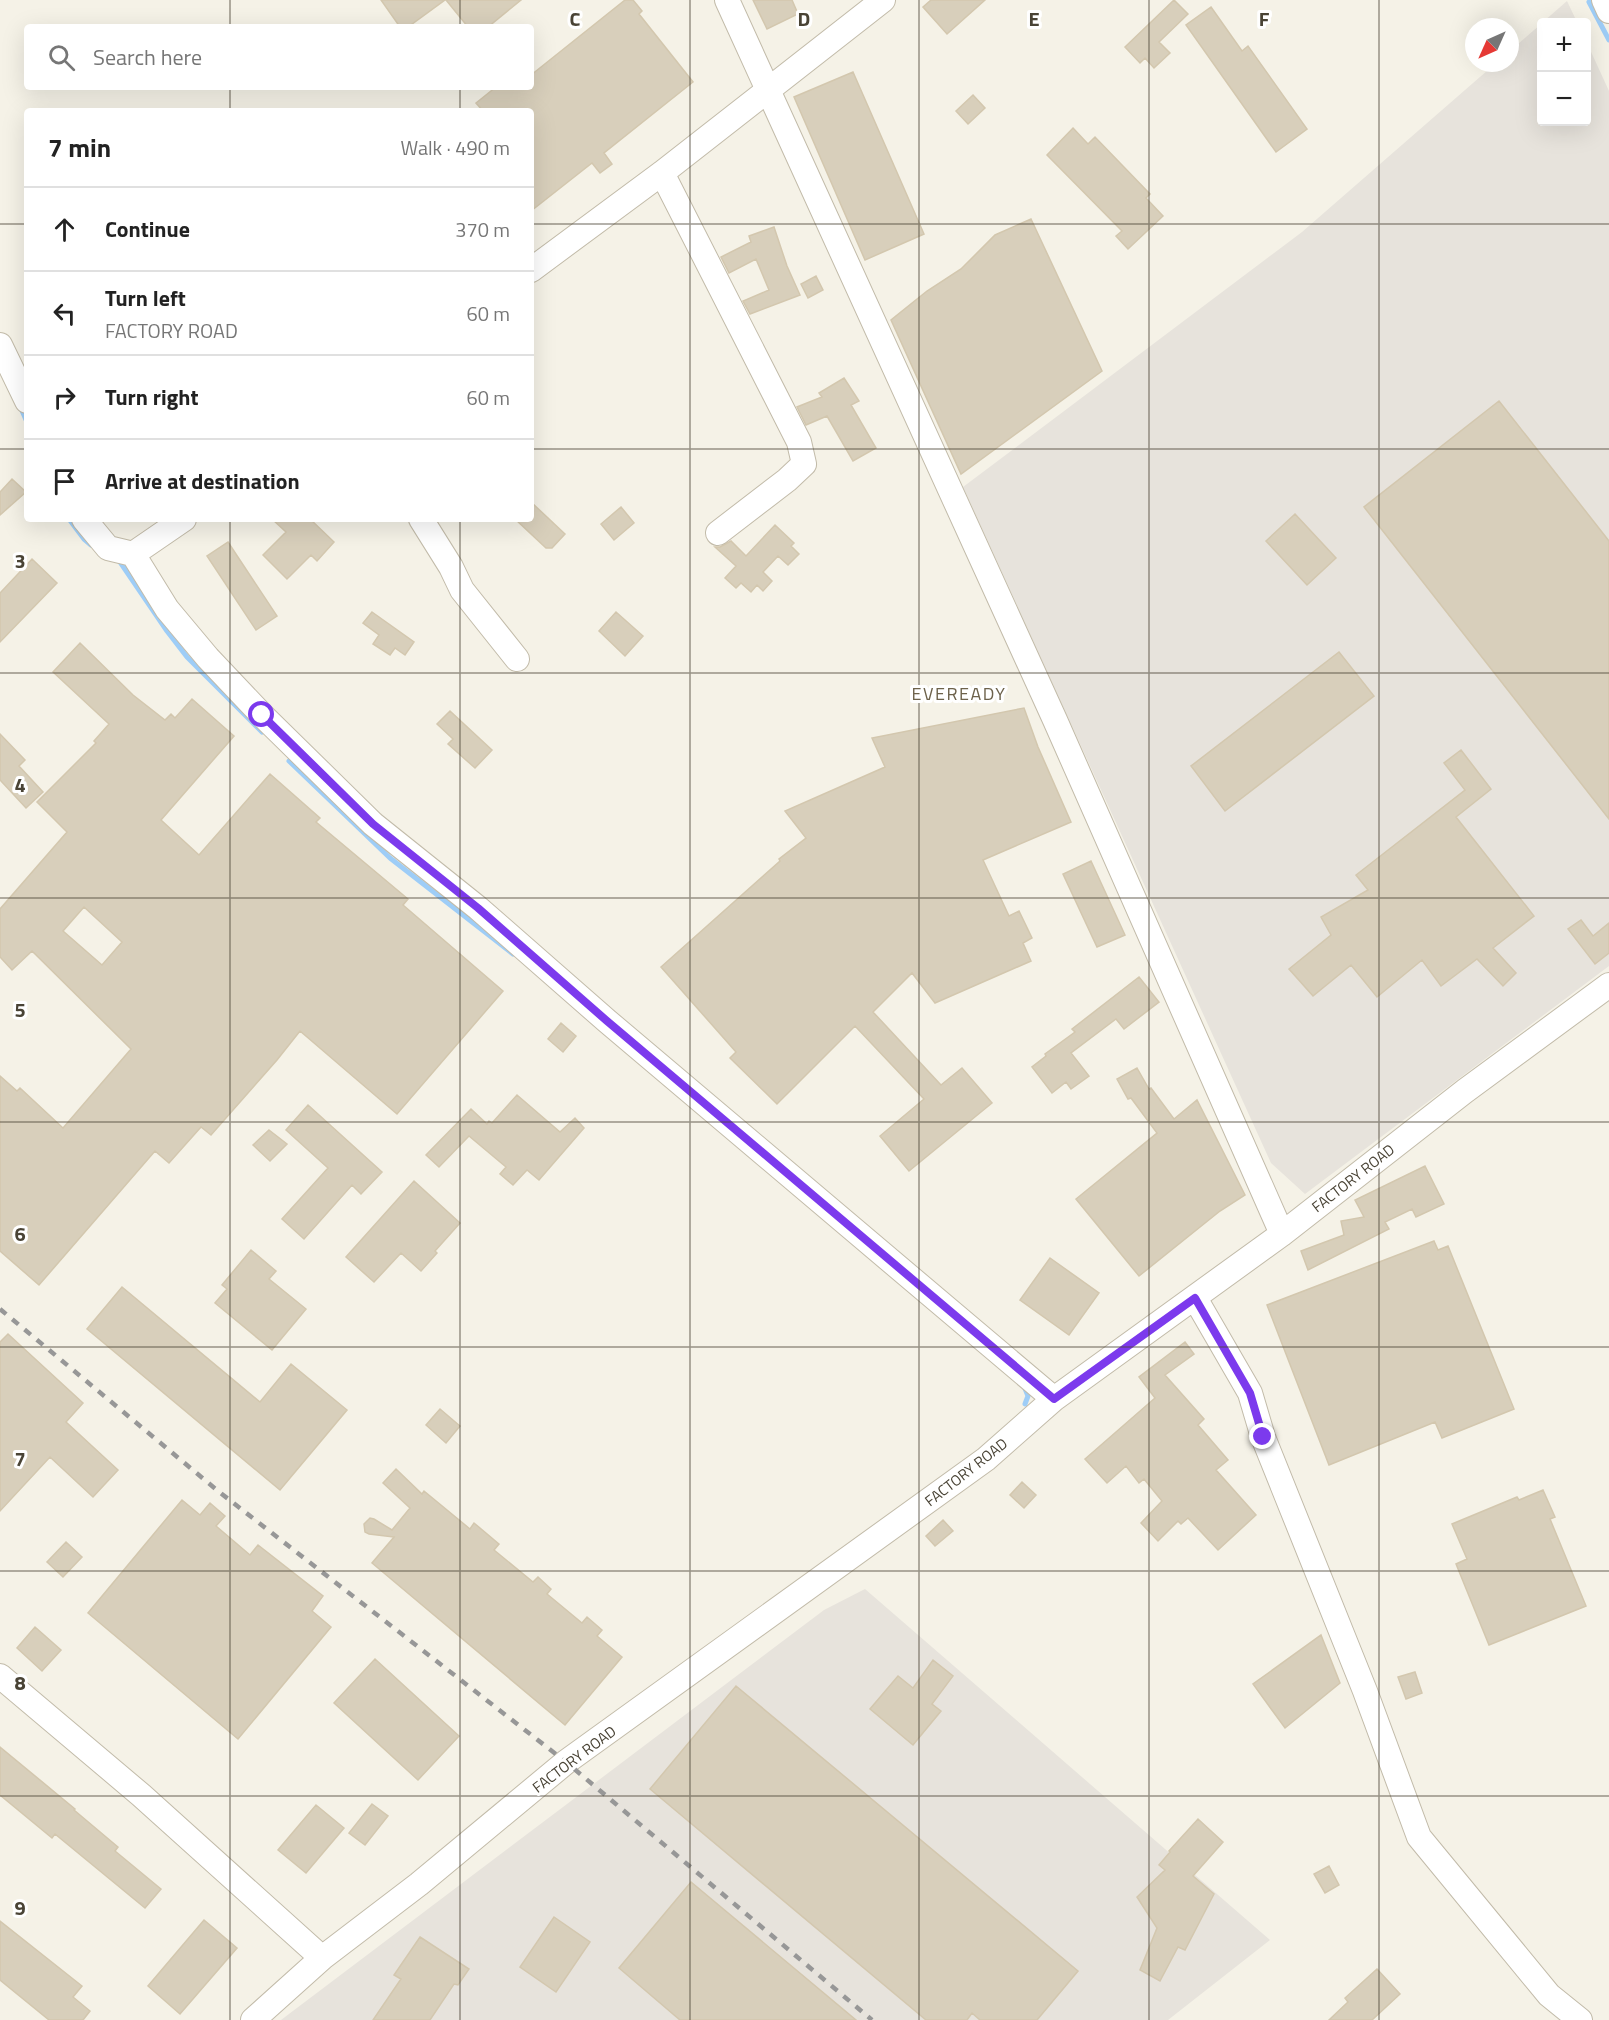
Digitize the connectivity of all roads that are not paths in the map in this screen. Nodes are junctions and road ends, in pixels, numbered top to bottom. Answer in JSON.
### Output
{"nodes":[{"id":1,"x":727,"y":0,"type":"edge"},
{"id":2,"x":883,"y":0,"type":"edge"},
{"id":3,"x":1604,"y":0,"type":"edge"},
{"id":4,"x":1609,"y":11,"type":"edge"},
{"id":5,"x":769,"y":89,"type":"junction"},
{"id":6,"x":662,"y":173,"type":"junction"},
{"id":7,"x":534,"y":268,"type":"edge"},
{"id":8,"x":0,"y":345,"type":"edge"},
{"id":9,"x":24,"y":395,"type":"edge"},
{"id":10,"x":86,"y":522,"type":"edge"},
{"id":11,"x":180,"y":522,"type":"edge"},
{"id":12,"x":423,"y":522,"type":"edge"},
{"id":13,"x":718,"y":532,"type":"dead end"},
{"id":14,"x":133,"y":554,"type":"junction"},
{"id":15,"x":517,"y":659,"type":"dead end"},
{"id":16,"x":1609,"y":984,"type":"edge"},
{"id":17,"x":1282,"y":1234,"type":"junction"},
{"id":18,"x":1195,"y":1298,"type":"junction"},
{"id":19,"x":1054,"y":1399,"type":"junction"},
{"id":20,"x":0,"y":1676,"type":"edge"},
{"id":21,"x":322,"y":1958,"type":"junction"},
{"id":22,"x":253,"y":2020,"type":"edge"},
{"id":23,"x":1580,"y":2020,"type":"edge"}],
"edges":[{"from":1,"to":5,"type":"street"},
{"from":2,"to":5,"type":"street"},
{"from":3,"to":4,"type":"street"},
{"from":5,"to":6,"type":"street"},
{"from":5,"to":17,"type":"street"},
{"from":6,"to":7,"type":"street"},
{"from":6,"to":13,"type":"street"},
{"from":8,"to":9,"type":"street"},
{"from":10,"to":14,"type":"street"},
{"from":11,"to":14,"type":"street"},
{"from":12,"to":15,"type":"street"},
{"from":14,"to":19,"type":"street"},
{"from":16,"to":17,"type":"street","name":"FACTORY ROAD"},
{"from":17,"to":18,"type":"street","name":"FACTORY ROAD"},
{"from":18,"to":19,"type":"street","name":"FACTORY ROAD"},
{"from":18,"to":23,"type":"street"},
{"from":19,"to":21,"type":"street","name":"FACTORY ROAD"},
{"from":20,"to":21,"type":"street"},
{"from":21,"to":22,"type":"street","name":"FACTORY ROAD"}]}
